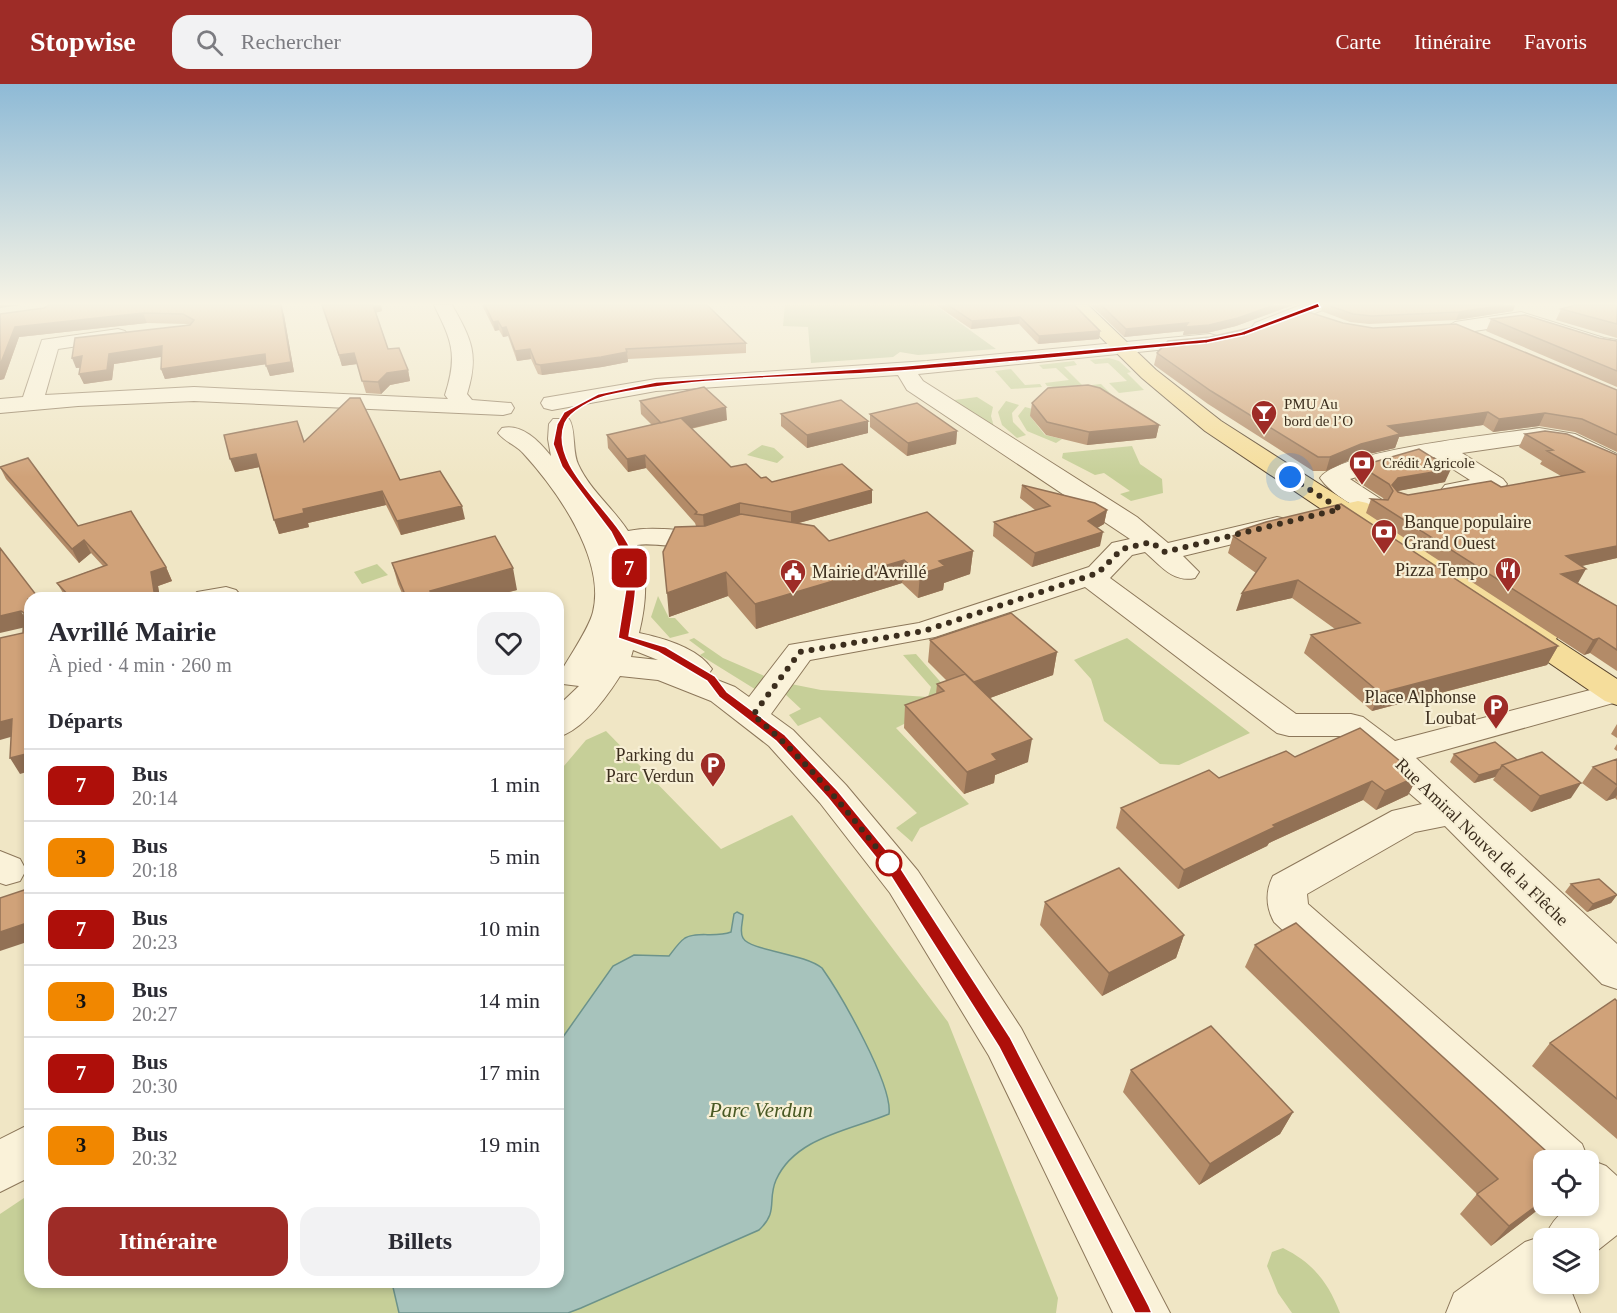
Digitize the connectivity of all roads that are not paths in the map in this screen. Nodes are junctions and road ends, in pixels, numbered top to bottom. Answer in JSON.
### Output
{"nodes":[{"id":1,"x":44,"y":362,"type":"edge"},
{"id":2,"x":465,"y":362,"type":"edge"},
{"id":3,"x":898,"y":362,"type":"edge"},
{"id":4,"x":902,"y":362,"type":"edge"},
{"id":5,"x":1143,"y":362,"type":"edge"},
{"id":6,"x":462,"y":379,"type":"junction"},
{"id":7,"x":33,"y":403,"type":"junction"},
{"id":8,"x":423,"y":406,"type":"junction"},
{"id":9,"x":465,"y":406,"type":"junction"},
{"id":10,"x":2,"y":408,"type":"edge"},
{"id":11,"x":530,"y":413,"type":"junction"},
{"id":12,"x":1439,"y":450,"type":"junction"},
{"id":13,"x":1617,"y":463,"type":"edge"},
{"id":14,"x":1436,"y":493,"type":"edge"},
{"id":15,"x":1361,"y":507,"type":"junction"},
{"id":16,"x":740,"y":527,"type":"edge"},
{"id":17,"x":609,"y":542,"type":"junction"},
{"id":18,"x":1158,"y":547,"type":"junction"},
{"id":19,"x":1185,"y":572,"type":"dead end"},
{"id":20,"x":1088,"y":576,"type":"junction"},
{"id":21,"x":604,"y":651,"type":"junction"},
{"id":22,"x":1616,"y":689,"type":"edge"},
{"id":23,"x":564,"y":690,"type":"edge"},
{"id":24,"x":738,"y":705,"type":"junction"},
{"id":25,"x":564,"y":720,"type":"edge"},
{"id":26,"x":1389,"y":754,"type":"junction"},
{"id":27,"x":1452,"y":811,"type":"junction"},
{"id":28,"x":1617,"y":971,"type":"edge"},
{"id":29,"x":1551,"y":1150,"type":"edge"},
{"id":30,"x":24,"y":1152,"type":"edge"},
{"id":31,"x":0,"y":1168,"type":"edge"},
{"id":32,"x":1606,"y":1197,"type":"edge"},
{"id":33,"x":1580,"y":1228,"type":"edge"},
{"id":34,"x":1533,"y":1286,"type":"edge"},
{"id":35,"x":1142,"y":1313,"type":"edge"},
{"id":36,"x":1474,"y":1313,"type":"edge"}],
"edges":[{"from":1,"to":7,"type":"street"},
{"from":2,"to":6,"type":"street"},
{"from":3,"to":11,"type":"street"},
{"from":4,"to":18,"type":"street"},
{"from":5,"to":15,"type":"main road"},
{"from":6,"to":8,"type":"street"},
{"from":6,"to":9,"type":"street"},
{"from":7,"to":8,"type":"street"},
{"from":7,"to":10,"type":"street"},
{"from":8,"to":9,"type":"street"},
{"from":8,"to":11,"type":"street"},
{"from":9,"to":11,"type":"street"},
{"from":11,"to":17,"type":"street"},
{"from":11,"to":17,"type":"street"},
{"from":12,"to":13,"type":"street"},
{"from":12,"to":14,"type":"street"},
{"from":12,"to":15,"type":"street"},
{"from":15,"to":18,"type":"street"},
{"from":15,"to":22,"type":"main road"},
{"from":16,"to":17,"type":"street"},
{"from":17,"to":21,"type":"street"},
{"from":18,"to":19,"type":"street"},
{"from":18,"to":20,"type":"street"},
{"from":20,"to":24,"type":"street"},
{"from":20,"to":26,"type":"street","name":"Rue Amiral Nouvel de la Flêche"},
{"from":21,"to":23,"type":"street"},
{"from":21,"to":24,"type":"street"},
{"from":21,"to":25,"type":"street"},
{"from":22,"to":26,"type":"street"},
{"from":24,"to":35,"type":"street"},
{"from":26,"to":27,"type":"street","name":"Rue Amiral Nouvel de la Flêche"},
{"from":27,"to":28,"type":"street","name":"Rue Amiral Nouvel de la Flêche"},
{"from":27,"to":29,"type":"street"},
{"from":30,"to":31,"type":"street"},
{"from":32,"to":33,"type":"street"},
{"from":34,"to":36,"type":"street"}]}
